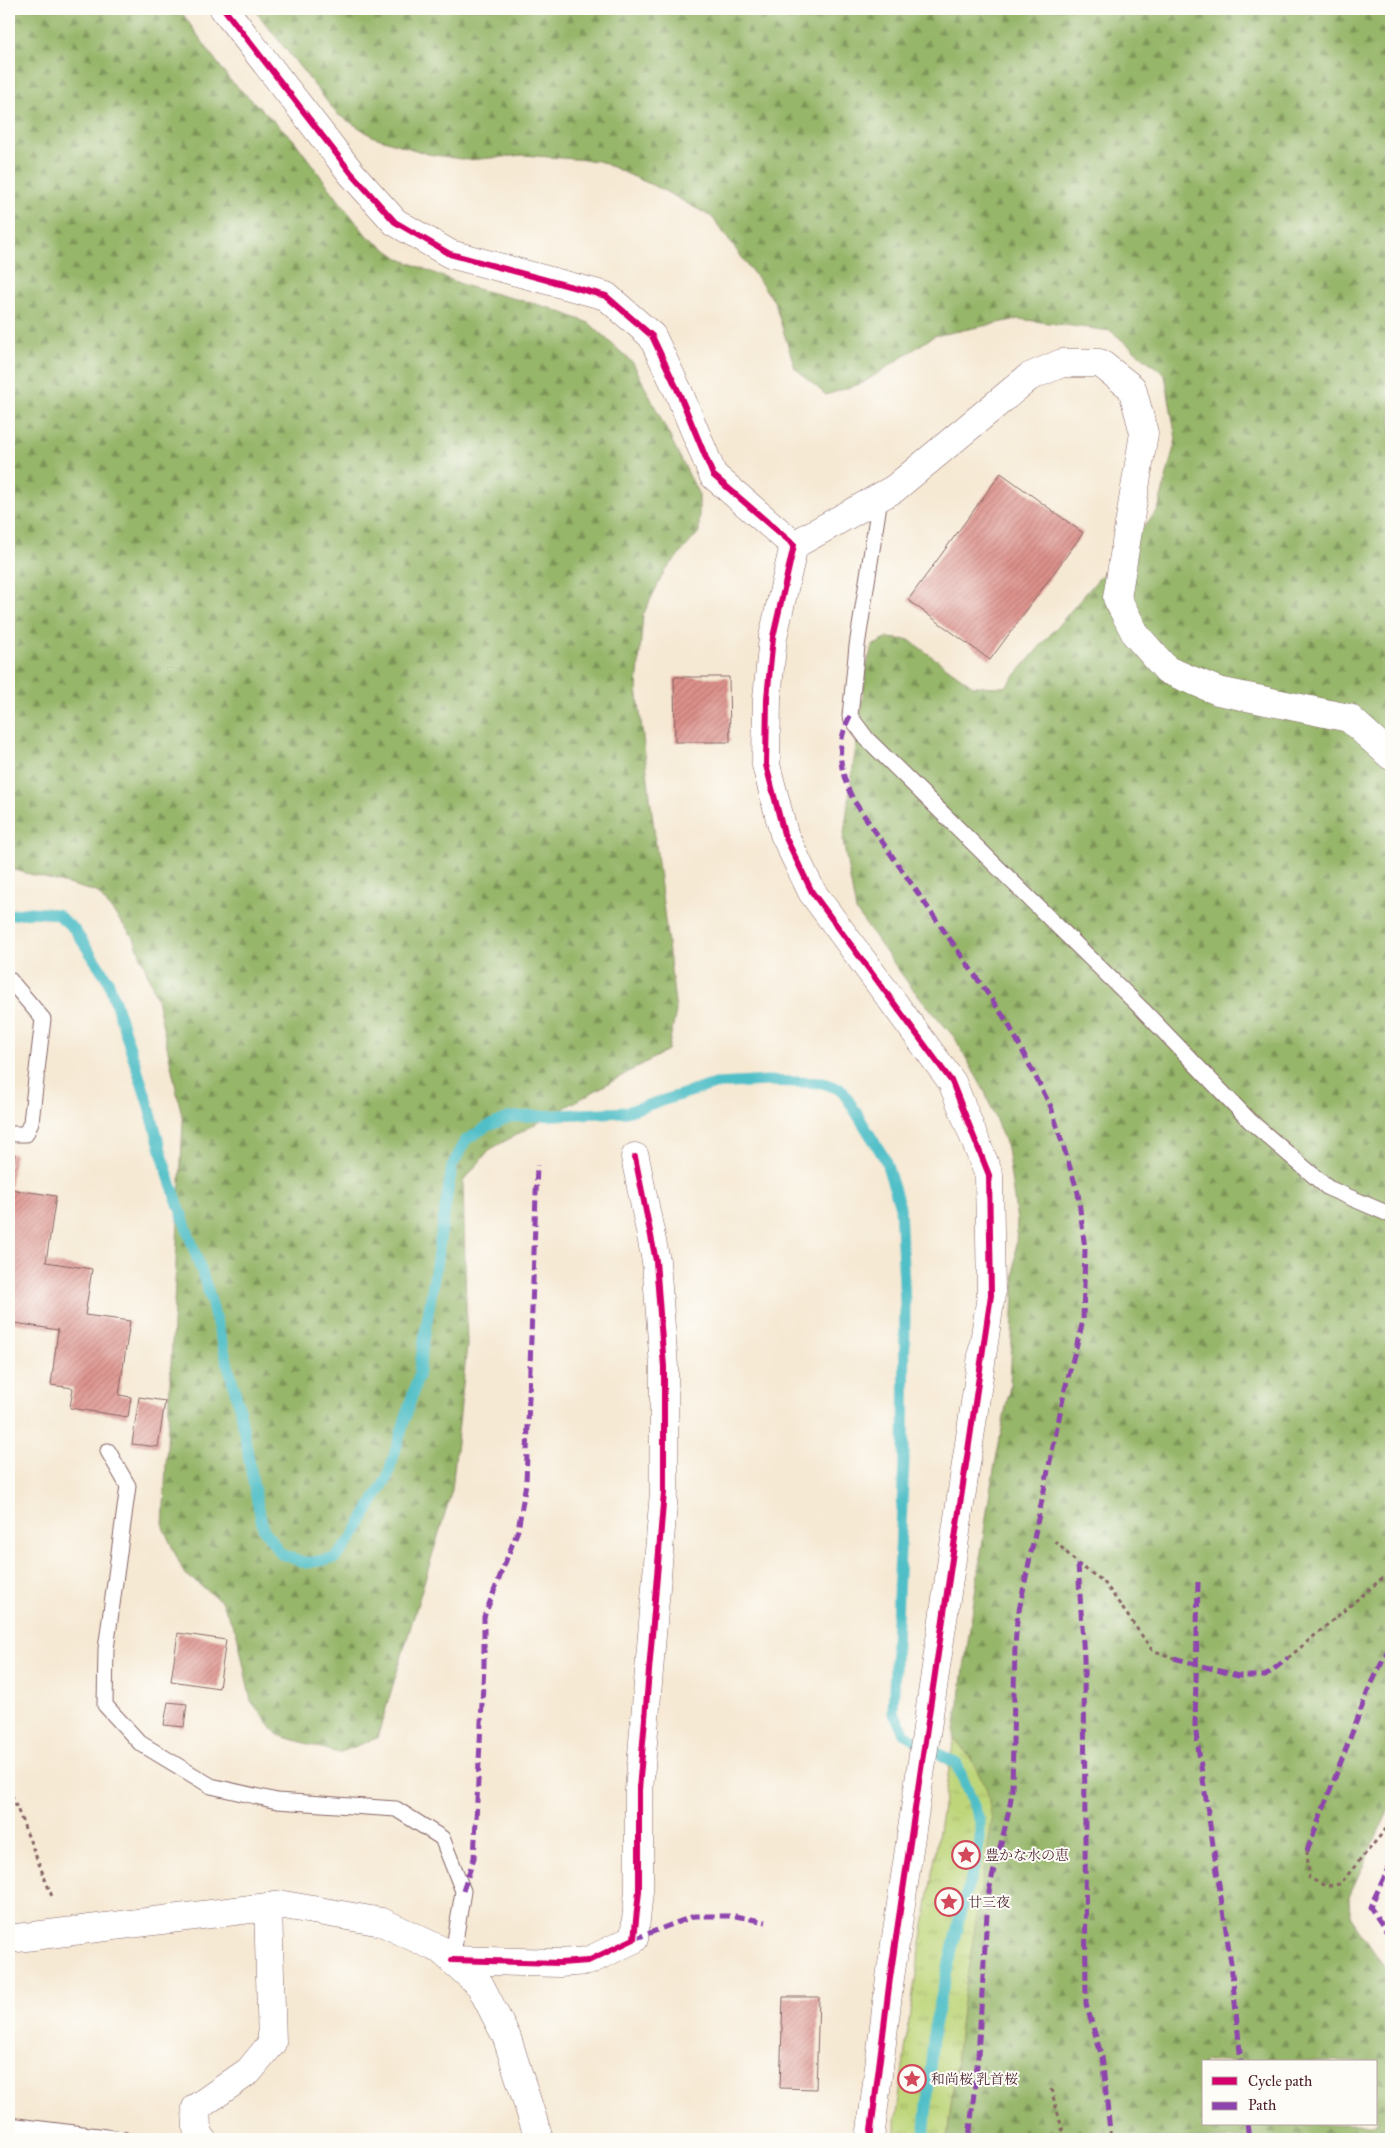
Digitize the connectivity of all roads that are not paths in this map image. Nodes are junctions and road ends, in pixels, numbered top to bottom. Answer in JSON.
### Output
{"nodes":[{"id":1,"x":224,"y":9,"type":"edge"},
{"id":2,"x":880,"y":498,"type":"junction"},
{"id":3,"x":794,"y":545,"type":"junction"},
{"id":4,"x":1391,"y":756,"type":"edge"},
{"id":5,"x":9,"y":979,"type":"edge"},
{"id":6,"x":9,"y":1134,"type":"edge"},
{"id":7,"x":635,"y":1157,"type":"dead end"},
{"id":8,"x":1391,"y":1215,"type":"edge"},
{"id":9,"x":108,"y":1451,"type":"dead end"},
{"id":10,"x":268,"y":1907,"type":"junction"},
{"id":11,"x":9,"y":1939,"type":"edge"},
{"id":12,"x":452,"y":1960,"type":"junction"},
{"id":13,"x":9,"y":2125,"type":"edge"},
{"id":14,"x":122,"y":2139,"type":"edge"},
{"id":15,"x":202,"y":2139,"type":"edge"},
{"id":16,"x":539,"y":2139,"type":"edge"},
{"id":17,"x":870,"y":2139,"type":"edge"}],
"edges":[{"from":1,"to":3,"type":"street"},
{"from":2,"to":3,"type":"street"},
{"from":2,"to":4,"type":"street"},
{"from":2,"to":8,"type":"lane"},
{"from":3,"to":17,"type":"street"},
{"from":5,"to":6,"type":"lane"},
{"from":7,"to":12,"type":"street"},
{"from":9,"to":12,"type":"lane"},
{"from":10,"to":11,"type":"street"},
{"from":10,"to":12,"type":"street"},
{"from":10,"to":15,"type":"street"},
{"from":12,"to":16,"type":"street"},
{"from":13,"to":14,"type":"lane"}]}
